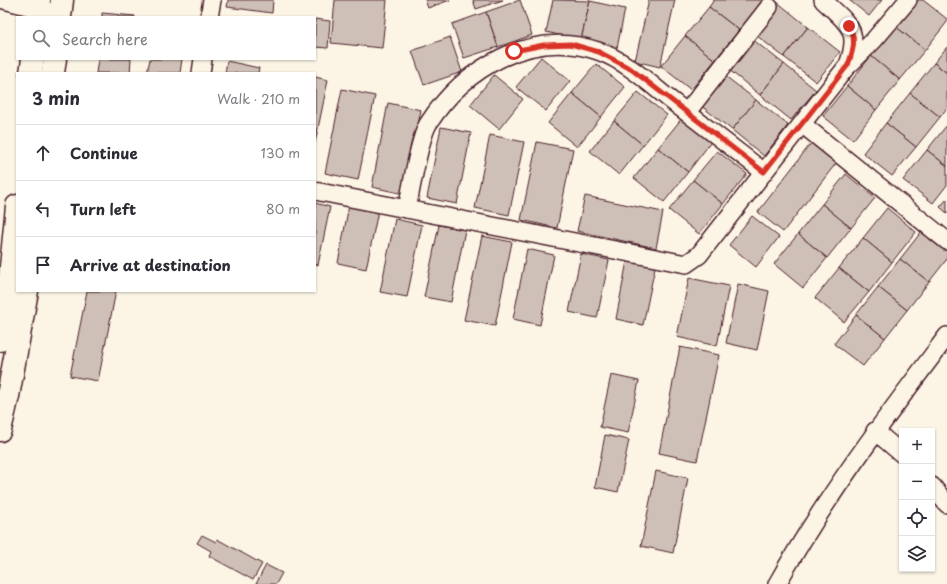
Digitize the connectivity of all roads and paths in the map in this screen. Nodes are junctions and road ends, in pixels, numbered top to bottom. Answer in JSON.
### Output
{"nodes":[{"id":1,"x":4,"y":0,"type":"edge"},
{"id":2,"x":212,"y":0,"type":"edge"},
{"id":3,"x":823,"y":0,"type":"edge"},
{"id":4,"x":908,"y":0,"type":"edge"},
{"id":5,"x":768,"y":7,"type":"dead end"},
{"id":6,"x":38,"y":9,"type":"edge"},
{"id":7,"x":61,"y":11,"type":"edge"},
{"id":8,"x":209,"y":16,"type":"edge"},
{"id":9,"x":33,"y":60,"type":"edge"},
{"id":10,"x":55,"y":60,"type":"edge"},
{"id":11,"x":202,"y":60,"type":"edge"},
{"id":12,"x":848,"y":65,"type":"junction"},
{"id":13,"x":31,"y":72,"type":"edge"},
{"id":14,"x":53,"y":72,"type":"edge"},
{"id":15,"x":201,"y":72,"type":"edge"},
{"id":16,"x":687,"y":112,"type":"junction"},
{"id":17,"x":802,"y":124,"type":"junction"},
{"id":18,"x":764,"y":172,"type":"junction"},
{"id":19,"x":316,"y":191,"type":"edge"},
{"id":20,"x":16,"y":209,"type":"edge"},
{"id":21,"x":407,"y":209,"type":"junction"},
{"id":22,"x":7,"y":232,"type":"edge"},
{"id":23,"x":947,"y":242,"type":"edge"},
{"id":24,"x":11,"y":294,"type":"edge"},
{"id":25,"x":947,"y":336,"type":"edge"},
{"id":26,"x":0,"y":340,"type":"edge"},
{"id":27,"x":0,"y":430,"type":"edge"},
{"id":28,"x":875,"y":431,"type":"junction"},
{"id":29,"x":899,"y":451,"type":"edge"},
{"id":30,"x":935,"y":490,"type":"edge"},
{"id":31,"x":947,"y":504,"type":"edge"},
{"id":32,"x":777,"y":584,"type":"edge"}],
"edges":[{"from":1,"to":6,"type":"street"},
{"from":2,"to":8,"type":"street"},
{"from":3,"to":12,"type":"street"},
{"from":4,"to":12,"type":"street"},
{"from":5,"to":16,"type":"street"},
{"from":6,"to":7,"type":"street"},
{"from":9,"to":13,"type":"main road"},
{"from":10,"to":14,"type":"main road"},
{"from":11,"to":15,"type":"street"},
{"from":12,"to":17,"type":"street"},
{"from":16,"to":18,"type":"street"},
{"from":16,"to":21,"type":"street"},
{"from":17,"to":18,"type":"street"},
{"from":17,"to":23,"type":"street"},
{"from":18,"to":21,"type":"street"},
{"from":19,"to":21,"type":"street"},
{"from":20,"to":22,"type":"main road"},
{"from":22,"to":24,"type":"main road"},
{"from":24,"to":26,"type":"main road"},
{"from":24,"to":27,"type":"main road"},
{"from":25,"to":28,"type":"street"},
{"from":28,"to":29,"type":"street"},
{"from":28,"to":32,"type":"street"},
{"from":30,"to":31,"type":"street"}]}
